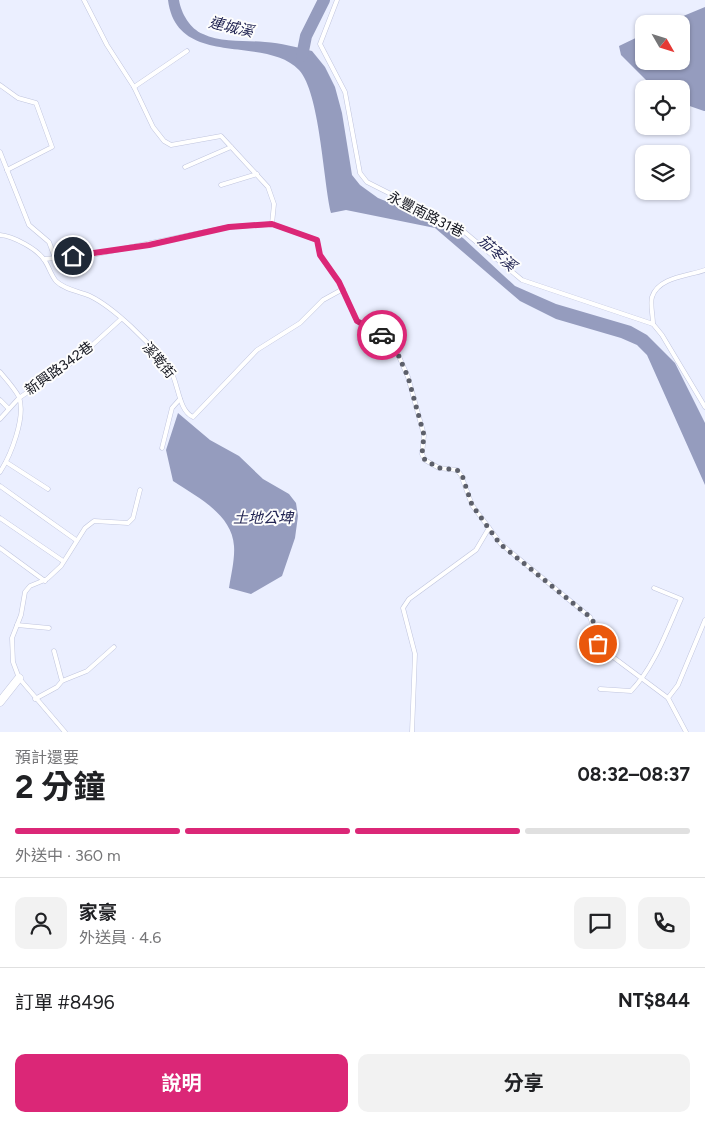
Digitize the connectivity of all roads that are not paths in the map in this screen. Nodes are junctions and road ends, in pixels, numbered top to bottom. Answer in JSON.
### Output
{"nodes":[{"id":1,"x":84,"y":0,"type":"edge"},
{"id":2,"x":337,"y":0,"type":"edge"},
{"id":3,"x":186,"y":51,"type":"dead end"},
{"id":4,"x":0,"y":85,"type":"edge"},
{"id":5,"x":134,"y":87,"type":"junction"},
{"id":6,"x":231,"y":147,"type":"junction"},
{"id":7,"x":0,"y":152,"type":"edge"},
{"id":8,"x":185,"y":167,"type":"dead end"},
{"id":9,"x":7,"y":170,"type":"junction"},
{"id":10,"x":257,"y":174,"type":"junction"},
{"id":11,"x":221,"y":185,"type":"dead end"},
{"id":12,"x":272,"y":224,"type":"junction"},
{"id":13,"x":0,"y":235,"type":"edge"},
{"id":14,"x":55,"y":258,"type":"junction"},
{"id":15,"x":44,"y":259,"type":"junction"},
{"id":16,"x":705,"y":270,"type":"edge"},
{"id":17,"x":343,"y":288,"type":"junction"},
{"id":18,"x":121,"y":319,"type":"junction"},
{"id":19,"x":653,"y":324,"type":"junction"},
{"id":20,"x":0,"y":372,"type":"edge"},
{"id":21,"x":19,"y":398,"type":"junction"},
{"id":22,"x":180,"y":399,"type":"junction"},
{"id":23,"x":0,"y":400,"type":"edge"},
{"id":24,"x":705,"y":407,"type":"edge"},
{"id":25,"x":8,"y":408,"type":"junction"},
{"id":26,"x":0,"y":419,"type":"edge"},
{"id":27,"x":162,"y":448,"type":"dead end"},
{"id":28,"x":6,"y":462,"type":"junction"},
{"id":29,"x":0,"y":472,"type":"edge"},
{"id":30,"x":0,"y":486,"type":"edge"},
{"id":31,"x":48,"y":490,"type":"dead end"},
{"id":32,"x":140,"y":490,"type":"dead end"},
{"id":33,"x":0,"y":518,"type":"edge"},
{"id":34,"x":489,"y":528,"type":"junction"},
{"id":35,"x":76,"y":540,"type":"junction"},
{"id":36,"x":0,"y":548,"type":"edge"},
{"id":37,"x":63,"y":561,"type":"junction"},
{"id":38,"x":45,"y":581,"type":"junction"},
{"id":39,"x":654,"y":588,"type":"dead end"},
{"id":40,"x":705,"y":620,"type":"edge"},
{"id":41,"x":17,"y":625,"type":"junction"},
{"id":42,"x":50,"y":628,"type":"dead end"},
{"id":43,"x":114,"y":647,"type":"dead end"},
{"id":44,"x":54,"y":651,"type":"dead end"},
{"id":45,"x":19,"y":678,"type":"junction"},
{"id":46,"x":642,"y":679,"type":"junction"},
{"id":47,"x":62,"y":682,"type":"junction"},
{"id":48,"x":600,"y":689,"type":"dead end"},
{"id":49,"x":668,"y":698,"type":"junction"},
{"id":50,"x":35,"y":699,"type":"junction"},
{"id":51,"x":0,"y":702,"type":"edge"},
{"id":52,"x":65,"y":732,"type":"edge"},
{"id":53,"x":412,"y":732,"type":"edge"},
{"id":54,"x":686,"y":732,"type":"edge"}],
"edges":[{"from":1,"to":5,"type":"lane"},
{"from":2,"to":19,"type":"lane","name":"永豐南路31巷"},
{"from":3,"to":5,"type":"lane"},
{"from":4,"to":9,"type":"lane"},
{"from":5,"to":6,"type":"lane"},
{"from":6,"to":8,"type":"lane"},
{"from":6,"to":10,"type":"lane"},
{"from":7,"to":9,"type":"lane"},
{"from":9,"to":14,"type":"lane"},
{"from":10,"to":11,"type":"lane"},
{"from":10,"to":12,"type":"lane"},
{"from":12,"to":14,"type":"lane"},
{"from":12,"to":17,"type":"lane"},
{"from":13,"to":15,"type":"lane","name":"溪墘街"},
{"from":14,"to":15,"type":"lane"},
{"from":15,"to":18,"type":"lane","name":"溪墘街"},
{"from":16,"to":19,"type":"lane"},
{"from":17,"to":22,"type":"lane","name":"溪墘街"},
{"from":17,"to":34,"type":"lane"},
{"from":18,"to":21,"type":"lane","name":"新興路342巷"},
{"from":18,"to":22,"type":"lane","name":"溪墘街"},
{"from":19,"to":24,"type":"lane"},
{"from":20,"to":21,"type":"lane"},
{"from":21,"to":25,"type":"lane","name":"新興路342巷"},
{"from":21,"to":28,"type":"lane"},
{"from":22,"to":27,"type":"lane"},
{"from":23,"to":25,"type":"lane"},
{"from":25,"to":26,"type":"lane","name":"新興路342巷"},
{"from":28,"to":29,"type":"lane"},
{"from":28,"to":31,"type":"lane"},
{"from":30,"to":35,"type":"lane"},
{"from":32,"to":35,"type":"lane"},
{"from":33,"to":37,"type":"lane"},
{"from":34,"to":46,"type":"lane"},
{"from":34,"to":53,"type":"lane"},
{"from":35,"to":37,"type":"lane"},
{"from":36,"to":38,"type":"lane"},
{"from":37,"to":38,"type":"lane"},
{"from":38,"to":41,"type":"lane"},
{"from":39,"to":46,"type":"lane"},
{"from":40,"to":49,"type":"lane"},
{"from":41,"to":42,"type":"lane"},
{"from":41,"to":45,"type":"lane"},
{"from":43,"to":47,"type":"lane"},
{"from":44,"to":47,"type":"lane"},
{"from":45,"to":50,"type":"lane"},
{"from":45,"to":51,"type":"street"},
{"from":46,"to":48,"type":"lane"},
{"from":46,"to":49,"type":"lane"},
{"from":47,"to":50,"type":"lane"},
{"from":49,"to":54,"type":"lane"},
{"from":50,"to":52,"type":"lane"}]}
